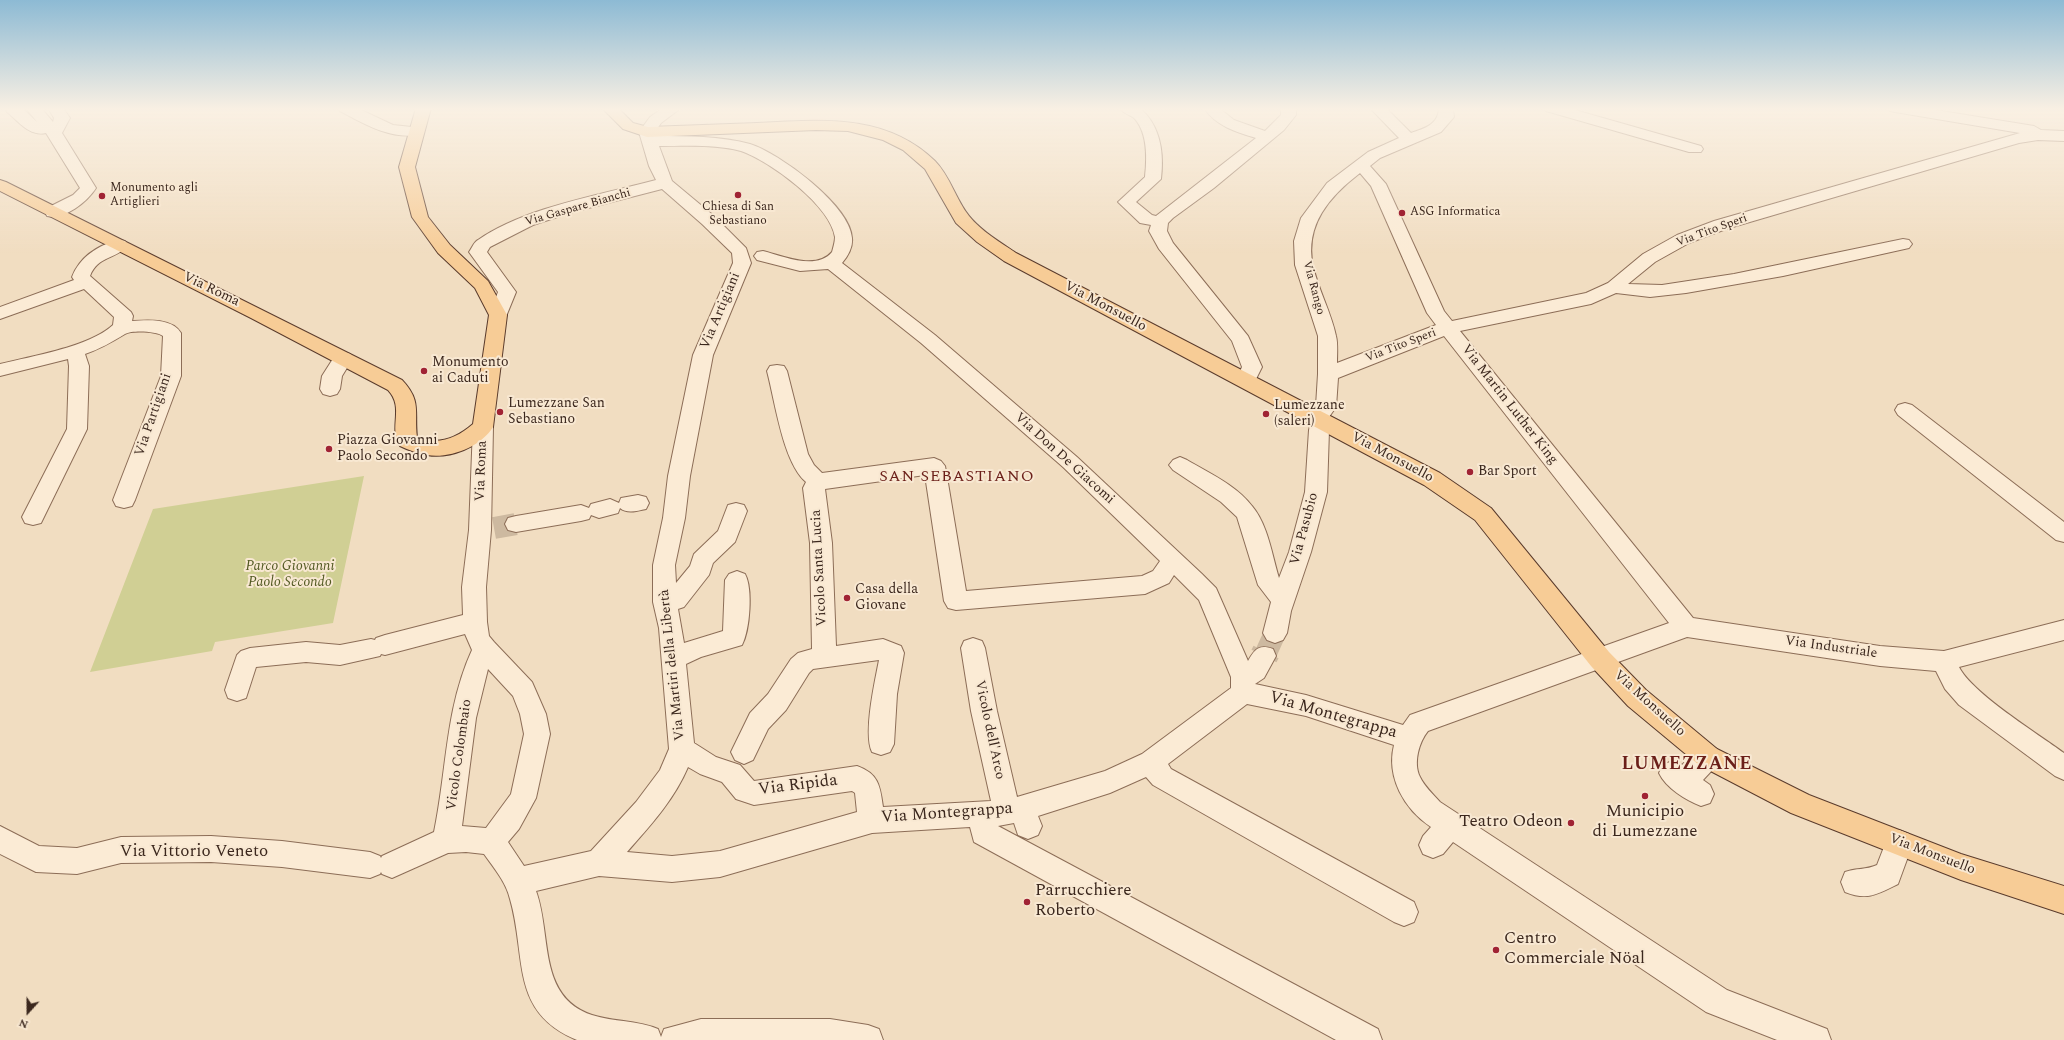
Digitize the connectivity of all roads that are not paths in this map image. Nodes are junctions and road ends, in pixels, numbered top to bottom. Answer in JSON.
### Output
{"nodes":[{"id":1,"x":68,"y":157,"type":"edge"},
{"id":2,"x":410,"y":157,"type":"edge"},
{"id":3,"x":654,"y":157,"type":"edge"},
{"id":4,"x":764,"y":157,"type":"edge"},
{"id":5,"x":921,"y":157,"type":"edge"},
{"id":6,"x":1153,"y":157,"type":"edge"},
{"id":7,"x":1243,"y":157,"type":"edge"},
{"id":8,"x":1372,"y":157,"type":"edge"},
{"id":9,"x":1957,"y":157,"type":"edge"},
{"id":10,"x":1361,"y":165,"type":"junction"},
{"id":11,"x":0,"y":185,"type":"edge"},
{"id":12,"x":669,"y":186,"type":"junction"},
{"id":13,"x":53,"y":212,"type":"junction"},
{"id":14,"x":1160,"y":222,"type":"junction"},
{"id":15,"x":1903,"y":244,"type":"dead end"},
{"id":16,"x":119,"y":245,"type":"junction"},
{"id":17,"x":763,"y":256,"type":"dead end"},
{"id":18,"x":831,"y":263,"type":"junction"},
{"id":19,"x":87,"y":282,"type":"junction"},
{"id":20,"x":1614,"y":287,"type":"junction"},
{"id":21,"x":0,"y":313,"type":"edge"},
{"id":22,"x":498,"y":315,"type":"junction"},
{"id":23,"x":121,"y":328,"type":"junction"},
{"id":24,"x":1447,"y":328,"type":"junction"},
{"id":25,"x":75,"y":350,"type":"junction"},
{"id":26,"x":343,"y":358,"type":"junction"},
{"id":27,"x":0,"y":370,"type":"edge"},
{"id":28,"x":777,"y":371,"type":"dead end"},
{"id":29,"x":1328,"y":374,"type":"junction"},
{"id":30,"x":1246,"y":380,"type":"junction"},
{"id":31,"x":330,"y":389,"type":"dead end"},
{"id":32,"x":1905,"y":410,"type":"dead end"},
{"id":33,"x":1320,"y":420,"type":"junction"},
{"id":34,"x":483,"y":427,"type":"junction"},
{"id":35,"x":1180,"y":465,"type":"dead end"},
{"id":36,"x":817,"y":480,"type":"junction"},
{"id":37,"x":671,"y":491,"type":"joint"},
{"id":38,"x":124,"y":500,"type":"dead end"},
{"id":39,"x":611,"y":507,"type":"dead end"},
{"id":40,"x":736,"y":511,"type":"dead end"},
{"id":41,"x":34,"y":517,"type":"dead end"},
{"id":42,"x":516,"y":524,"type":"tunnel mouth"},
{"id":43,"x":2064,"y":534,"type":"edge"},
{"id":44,"x":1172,"y":561,"type":"junction"},
{"id":45,"x":737,"y":580,"type":"dead end"},
{"id":46,"x":1283,"y":600,"type":"junction"},
{"id":47,"x":665,"y":602,"type":"junction"},
{"id":48,"x":475,"y":622,"type":"junction"},
{"id":49,"x":1686,"y":627,"type":"junction"},
{"id":50,"x":2064,"y":630,"type":"edge"},
{"id":51,"x":1275,"y":634,"type":"tunnel mouth"},
{"id":52,"x":973,"y":648,"type":"dead end"},
{"id":53,"x":485,"y":649,"type":"junction"},
{"id":54,"x":1264,"y":656,"type":"tunnel mouth"},
{"id":55,"x":824,"y":657,"type":"junction"},
{"id":56,"x":1600,"y":659,"type":"junction"},
{"id":57,"x":673,"y":660,"type":"junction"},
{"id":58,"x":1944,"y":661,"type":"junction"},
{"id":59,"x":1243,"y":685,"type":"junction"},
{"id":60,"x":237,"y":690,"type":"dead end"},
{"id":61,"x":1408,"y":738,"type":"junction"},
{"id":62,"x":881,"y":744,"type":"dead end"},
{"id":63,"x":682,"y":749,"type":"junction"},
{"id":64,"x":1708,"y":757,"type":"junction"},
{"id":65,"x":1151,"y":762,"type":"junction"},
{"id":66,"x":737,"y":765,"type":"junction"},
{"id":67,"x":2064,"y":768,"type":"edge"},
{"id":68,"x":1686,"y":783,"type":"dead end"},
{"id":69,"x":1009,"y":815,"type":"junction"},
{"id":70,"x":872,"y":820,"type":"junction"},
{"id":71,"x":1450,"y":824,"type":"junction"},
{"id":72,"x":0,"y":839,"type":"edge"},
{"id":73,"x":446,"y":840,"type":"junction"},
{"id":74,"x":492,"y":842,"type":"junction"},
{"id":75,"x":1899,"y":843,"type":"junction"},
{"id":76,"x":1433,"y":845,"type":"dead end"},
{"id":77,"x":600,"y":863,"type":"junction"},
{"id":78,"x":518,"y":881,"type":"junction"},
{"id":79,"x":1855,"y":882,"type":"dead end"},
{"id":80,"x":2064,"y":900,"type":"edge"},
{"id":81,"x":1404,"y":912,"type":"dead end"},
{"id":82,"x":647,"y":1040,"type":"edge"},
{"id":83,"x":675,"y":1040,"type":"edge"},
{"id":84,"x":868,"y":1040,"type":"edge"},
{"id":85,"x":1367,"y":1040,"type":"edge"},
{"id":86,"x":1816,"y":1040,"type":"edge"}],
"edges":[{"from":1,"to":13,"type":"street"},
{"from":2,"to":22,"type":"main road"},
{"from":3,"to":12,"type":"street","name":"Via Artigiani"},
{"from":4,"to":18,"type":"street"},
{"from":5,"to":30,"type":"main road","name":"Via Monsuello"},
{"from":6,"to":14,"type":"street"},
{"from":7,"to":14,"type":"street"},
{"from":8,"to":10,"type":"street","name":"Via Rango"},
{"from":9,"to":20,"type":"street","name":"Via Tito Speri"},
{"from":10,"to":24,"type":"street","name":"Via Martin Luther King"},
{"from":10,"to":29,"type":"street","name":"Via Rango"},
{"from":11,"to":13,"type":"main road","name":"Via Roma"},
{"from":12,"to":22,"type":"street","name":"Via Gaspare Bianchi"},
{"from":12,"to":37,"type":"street","name":"Via Artigiani"},
{"from":13,"to":16,"type":"main road","name":"Via Roma"},
{"from":14,"to":30,"type":"street"},
{"from":15,"to":20,"type":"street"},
{"from":16,"to":19,"type":"street"},
{"from":16,"to":26,"type":"main road","name":"Via Roma"},
{"from":17,"to":18,"type":"street"},
{"from":18,"to":44,"type":"street","name":"Via Don De Giacomi"},
{"from":19,"to":21,"type":"street"},
{"from":19,"to":23,"type":"street"},
{"from":20,"to":24,"type":"street","name":"Via Tito Speri"},
{"from":22,"to":34,"type":"main road"},
{"from":23,"to":25,"type":"street"},
{"from":23,"to":38,"type":"street","name":"Via Partigiani"},
{"from":24,"to":29,"type":"street","name":"Via Tito Speri"},
{"from":24,"to":49,"type":"street","name":"Via Martin Luther King"},
{"from":25,"to":27,"type":"street"},
{"from":25,"to":41,"type":"street"},
{"from":26,"to":31,"type":"street"},
{"from":26,"to":34,"type":"main road","name":"Via Roma"},
{"from":28,"to":36,"type":"street"},
{"from":29,"to":33,"type":"street","name":"Via Rango"},
{"from":30,"to":33,"type":"main road","name":"Via Monsuello"},
{"from":32,"to":43,"type":"street"},
{"from":33,"to":46,"type":"street","name":"Via Pasubio"},
{"from":33,"to":56,"type":"main road","name":"Via Monsuello"},
{"from":34,"to":48,"type":"street","name":"Via Roma"},
{"from":35,"to":46,"type":"street"},
{"from":36,"to":44,"type":"street"},
{"from":36,"to":55,"type":"street","name":"Vicolo Santa Lucia"},
{"from":37,"to":47,"type":"street","name":"Via Martiri della Libertà"},
{"from":39,"to":42,"type":"street"},
{"from":40,"to":47,"type":"street"},
{"from":44,"to":59,"type":"street","name":"Via Don De Giacomi"},
{"from":45,"to":57,"type":"street"},
{"from":46,"to":51,"type":"street","name":"Via Pasubio"},
{"from":47,"to":57,"type":"street","name":"Via Martiri della Libertà"},
{"from":48,"to":53,"type":"street","name":"Via Roma"},
{"from":48,"to":60,"type":"street"},
{"from":49,"to":56,"type":"street","name":"Via Industriale"},
{"from":49,"to":58,"type":"street","name":"Via Industriale"},
{"from":50,"to":58,"type":"street","name":"Via Industriale"},
{"from":52,"to":69,"type":"street","name":"Vicolo dell'Arco"},
{"from":53,"to":73,"type":"street","name":"Vicolo Colombaio"},
{"from":53,"to":74,"type":"street","name":"Via Roma"},
{"from":54,"to":59,"type":"street"},
{"from":55,"to":62,"type":"street"},
{"from":55,"to":66,"type":"street"},
{"from":56,"to":61,"type":"street","name":"Via Industriale"},
{"from":56,"to":64,"type":"main road","name":"Via Monsuello"},
{"from":57,"to":63,"type":"street","name":"Via Martiri della Libertà"},
{"from":58,"to":67,"type":"street"},
{"from":59,"to":61,"type":"street","name":"Via Montegrappa"},
{"from":59,"to":65,"type":"street","name":"Via Montegrappa"},
{"from":61,"to":71,"type":"street"},
{"from":63,"to":66,"type":"street"},
{"from":63,"to":77,"type":"street","name":"Via Martiri della Libertà"},
{"from":64,"to":68,"type":"street"},
{"from":64,"to":75,"type":"main road","name":"Via Monsuello"},
{"from":65,"to":69,"type":"street","name":"Via Montegrappa"},
{"from":65,"to":81,"type":"street"},
{"from":66,"to":70,"type":"street","name":"Via Ripida"},
{"from":69,"to":70,"type":"street","name":"Via Montegrappa"},
{"from":69,"to":85,"type":"street","name":"Vicolo dell'Arco"},
{"from":70,"to":77,"type":"street","name":"Via Montegrappa"},
{"from":71,"to":76,"type":"street"},
{"from":71,"to":86,"type":"street"},
{"from":72,"to":73,"type":"street","name":"Via Vittorio Veneto"},
{"from":73,"to":74,"type":"street","name":"Via Vittorio Veneto"},
{"from":74,"to":78,"type":"street"},
{"from":75,"to":79,"type":"street"},
{"from":75,"to":80,"type":"main road","name":"Via Monsuello"},
{"from":77,"to":78,"type":"street"},
{"from":78,"to":82,"type":"street"},
{"from":83,"to":84,"type":"street"}]}
